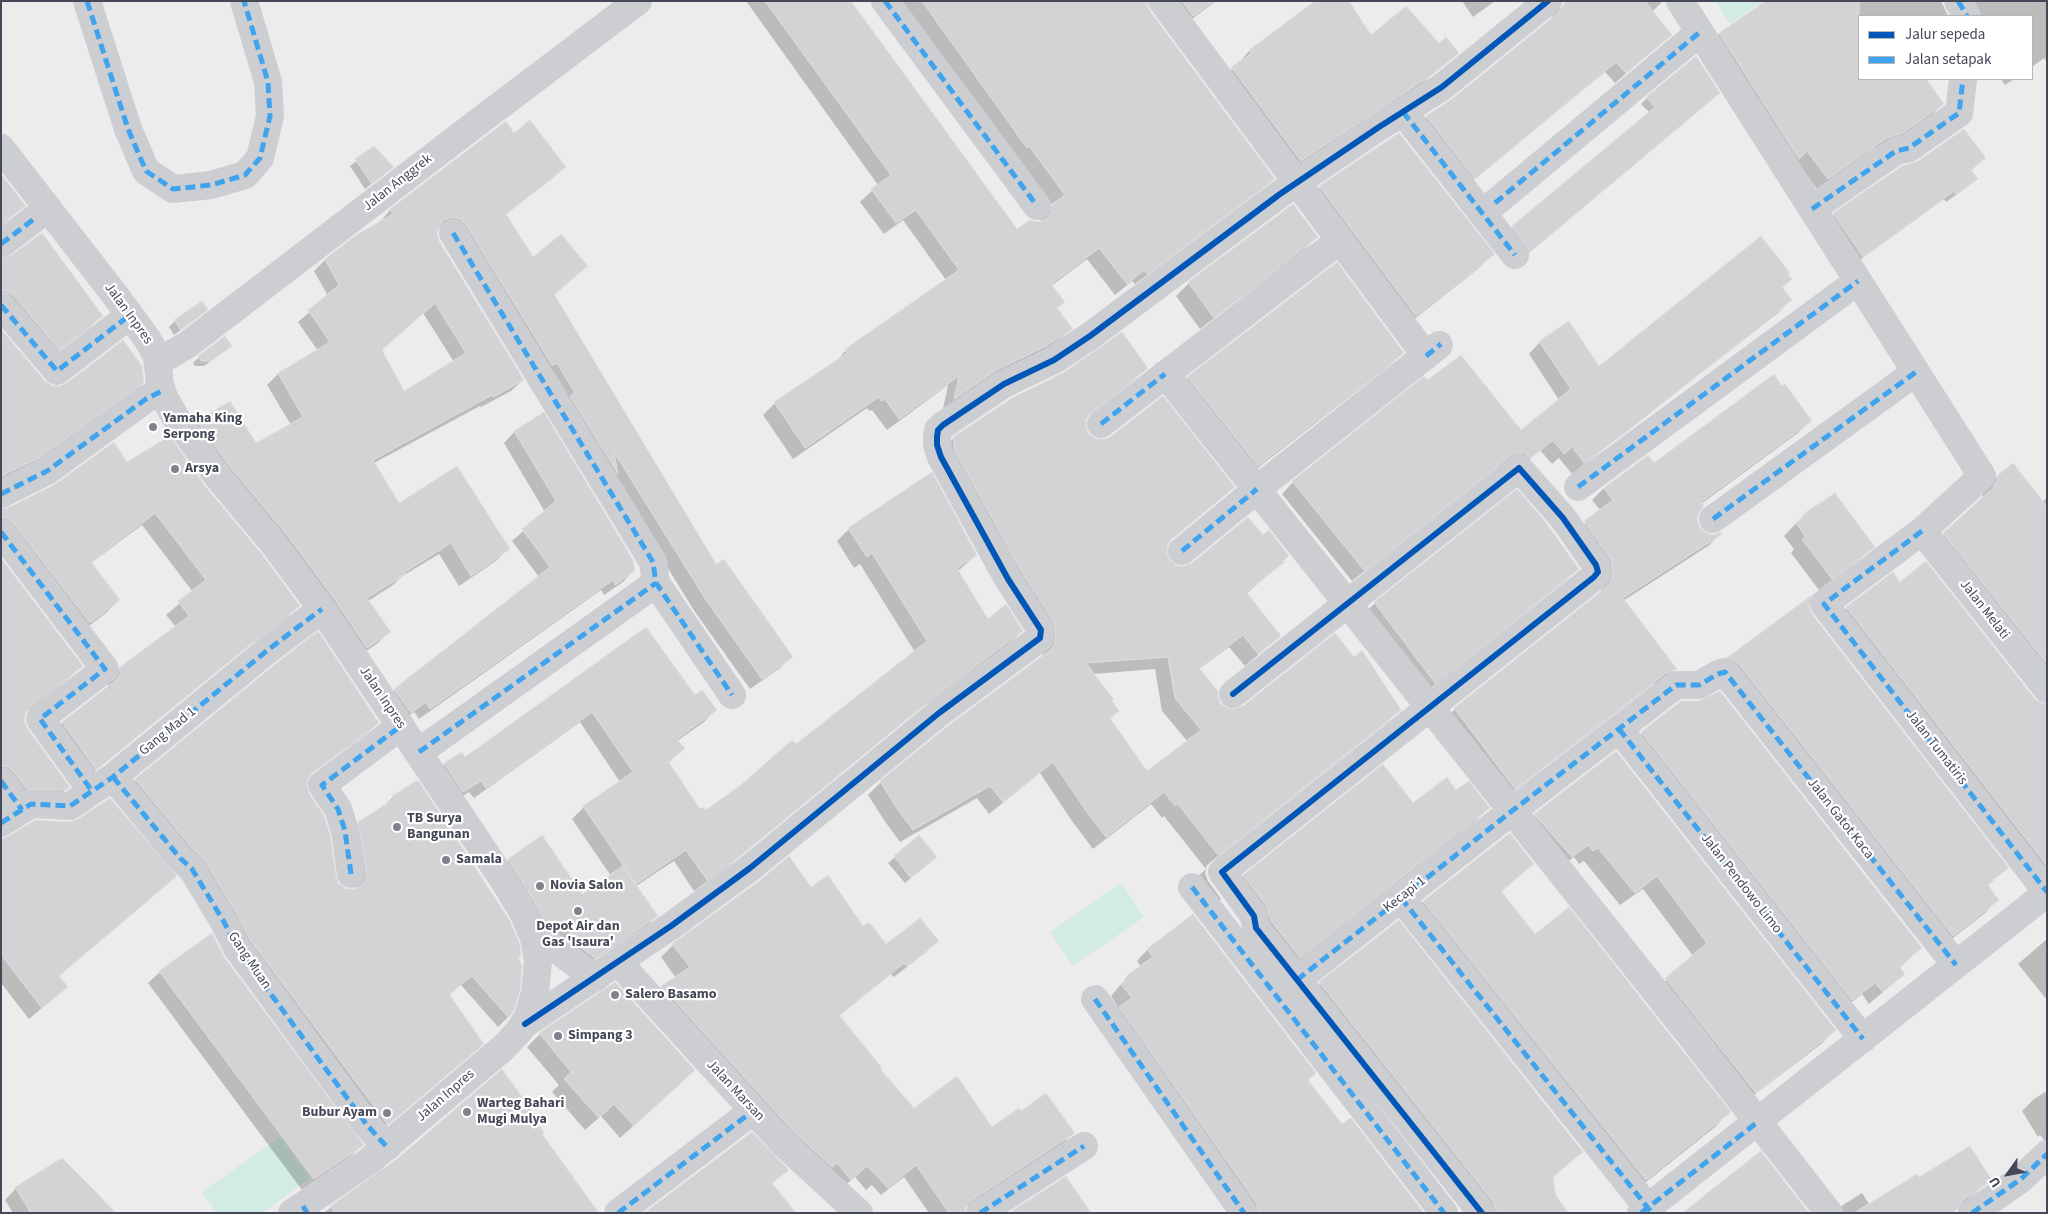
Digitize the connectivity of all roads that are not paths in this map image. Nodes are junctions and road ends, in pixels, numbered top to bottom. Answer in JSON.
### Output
{"nodes":[{"id":1,"x":87,"y":1,"type":"edge"},
{"id":2,"x":244,"y":1,"type":"edge"},
{"id":3,"x":638,"y":1,"type":"edge"},
{"id":4,"x":885,"y":1,"type":"edge"},
{"id":5,"x":1162,"y":1,"type":"edge"},
{"id":6,"x":1548,"y":1,"type":"edge"},
{"id":7,"x":1680,"y":1,"type":"edge"},
{"id":8,"x":1958,"y":1,"type":"edge"},
{"id":9,"x":1966,"y":15,"type":"edge"},
{"id":10,"x":1700,"y":32,"type":"junction"},
{"id":11,"x":1963,"y":80,"type":"edge"},
{"id":12,"x":1403,"y":112,"type":"junction"},
{"id":13,"x":1,"y":148,"type":"edge"},
{"id":14,"x":1297,"y":182,"type":"junction"},
{"id":15,"x":1495,"y":203,"type":"dead end"},
{"id":16,"x":1037,"y":206,"type":"dead end"},
{"id":17,"x":1812,"y":210,"type":"junction"},
{"id":18,"x":34,"y":219,"type":"dead end"},
{"id":19,"x":453,"y":233,"type":"dead end"},
{"id":20,"x":1340,"y":240,"type":"junction"},
{"id":21,"x":1,"y":244,"type":"edge"},
{"id":22,"x":1514,"y":255,"type":"dead end"},
{"id":23,"x":1858,"y":281,"type":"junction"},
{"id":24,"x":1,"y":305,"type":"edge"},
{"id":25,"x":130,"y":315,"type":"junction"},
{"id":26,"x":158,"y":362,"type":"junction"},
{"id":27,"x":1916,"y":372,"type":"junction"},
{"id":28,"x":1165,"y":374,"type":"junction"},
{"id":29,"x":162,"y":391,"type":"junction"},
{"id":30,"x":1100,"y":424,"type":"dead end"},
{"id":31,"x":1578,"y":487,"type":"dead end"},
{"id":32,"x":1257,"y":489,"type":"junction"},
{"id":33,"x":1,"y":494,"type":"edge"},
{"id":34,"x":1713,"y":519,"type":"dead end"},
{"id":35,"x":1922,"y":531,"type":"junction"},
{"id":36,"x":1,"y":532,"type":"edge"},
{"id":37,"x":1182,"y":551,"type":"dead end"},
{"id":38,"x":656,"y":583,"type":"junction"},
{"id":39,"x":1347,"y":603,"type":"junction"},
{"id":40,"x":322,"y":609,"type":"junction"},
{"id":41,"x":1725,"y":672,"type":"joint"},
{"id":42,"x":2047,"y":689,"type":"edge"},
{"id":43,"x":1232,"y":694,"type":"dead end"},
{"id":44,"x":732,"y":695,"type":"dead end"},
{"id":45,"x":1430,"y":707,"type":"junction"},
{"id":46,"x":401,"y":726,"type":"junction"},
{"id":47,"x":1618,"y":729,"type":"junction"},
{"id":48,"x":419,"y":752,"type":"junction"},
{"id":49,"x":1,"y":781,"type":"edge"},
{"id":50,"x":102,"y":784,"type":"junction"},
{"id":51,"x":1512,"y":811,"type":"junction"},
{"id":52,"x":12,"y":816,"type":"edge"},
{"id":53,"x":351,"y":874,"type":"dead end"},
{"id":54,"x":1192,"y":887,"type":"dead end"},
{"id":55,"x":2047,"y":892,"type":"edge"},
{"id":56,"x":1401,"y":898,"type":"junction"},
{"id":57,"x":532,"y":932,"type":"junction"},
{"id":58,"x":618,"y":962,"type":"junction"},
{"id":59,"x":1956,"y":965,"type":"junction"},
{"id":60,"x":594,"y":978,"type":"junction"},
{"id":61,"x":1297,"y":980,"type":"junction"},
{"id":62,"x":1095,"y":999,"type":"dead end"},
{"id":63,"x":525,"y":1024,"type":"junction"},
{"id":64,"x":1863,"y":1039,"type":"junction"},
{"id":65,"x":753,"y":1111,"type":"junction"},
{"id":66,"x":1759,"y":1121,"type":"junction"},
{"id":67,"x":1084,"y":1146,"type":"dead end"},
{"id":68,"x":387,"y":1147,"type":"junction"},
{"id":69,"x":2047,"y":1154,"type":"edge"},
{"id":70,"x":300,"y":1210,"type":"edge"},
{"id":71,"x":1647,"y":1211,"type":"edge"},
{"id":72,"x":618,"y":1213,"type":"edge"},
{"id":73,"x":859,"y":1213,"type":"edge"},
{"id":74,"x":980,"y":1213,"type":"edge"},
{"id":75,"x":1244,"y":1213,"type":"edge"},
{"id":76,"x":1444,"y":1213,"type":"edge"},
{"id":77,"x":1482,"y":1213,"type":"edge"},
{"id":78,"x":1829,"y":1213,"type":"edge"},
{"id":79,"x":1972,"y":1213,"type":"edge"}],
"edges":[{"from":1,"to":2,"type":"street"},
{"from":3,"to":26,"type":"street","name":"Jalan Anggrek"},
{"from":4,"to":16,"type":"street"},
{"from":5,"to":14,"type":"street"},
{"from":6,"to":12,"type":"street"},
{"from":7,"to":10,"type":"street"},
{"from":8,"to":9,"type":"street"},
{"from":10,"to":15,"type":"street"},
{"from":10,"to":17,"type":"street"},
{"from":11,"to":17,"type":"street"},
{"from":12,"to":14,"type":"street"},
{"from":12,"to":22,"type":"street"},
{"from":13,"to":25,"type":"street","name":"Jalan Inpres"},
{"from":14,"to":20,"type":"street"},
{"from":14,"to":58,"type":"street"},
{"from":17,"to":23,"type":"street"},
{"from":18,"to":21,"type":"street"},
{"from":19,"to":38,"type":"street"},
{"from":20,"to":28,"type":"street"},
{"from":20,"to":32,"type":"street"},
{"from":23,"to":27,"type":"street"},
{"from":23,"to":31,"type":"street"},
{"from":24,"to":25,"type":"street"},
{"from":25,"to":26,"type":"street","name":"Jalan Inpres"},
{"from":26,"to":29,"type":"street","name":"Jalan Inpres"},
{"from":27,"to":34,"type":"street"},
{"from":27,"to":35,"type":"street"},
{"from":28,"to":30,"type":"street"},
{"from":28,"to":32,"type":"street"},
{"from":29,"to":33,"type":"street"},
{"from":29,"to":40,"type":"street","name":"Jalan Inpres"},
{"from":32,"to":37,"type":"street"},
{"from":32,"to":39,"type":"street"},
{"from":35,"to":42,"type":"street","name":"Jalan Melati"},
{"from":35,"to":55,"type":"street","name":"Jalan Tumatiris"},
{"from":36,"to":50,"type":"street","name":"Gang Muan"},
{"from":38,"to":44,"type":"street"},
{"from":38,"to":48,"type":"street"},
{"from":39,"to":43,"type":"street"},
{"from":39,"to":45,"type":"street"},
{"from":39,"to":45,"type":"street"},
{"from":40,"to":46,"type":"street","name":"Jalan Inpres"},
{"from":40,"to":50,"type":"street","name":"Gang Mad 1"},
{"from":41,"to":47,"type":"street","name":"Kecapi 1"},
{"from":41,"to":59,"type":"street","name":"Jalan Gatot Kaca"},
{"from":45,"to":51,"type":"street"},
{"from":45,"to":61,"type":"street"},
{"from":46,"to":48,"type":"street","name":"Jalan Inpres"},
{"from":46,"to":53,"type":"street"},
{"from":47,"to":51,"type":"street","name":"Kecapi 1"},
{"from":47,"to":64,"type":"street","name":"Jalan Pendowo Limo"},
{"from":48,"to":57,"type":"street","name":"Jalan Inpres"},
{"from":49,"to":52,"type":"street"},
{"from":50,"to":52,"type":"street","name":"Gang Mad 1"},
{"from":50,"to":68,"type":"street","name":"Gang Muan"},
{"from":51,"to":56,"type":"street","name":"Kecapi 1"},
{"from":51,"to":66,"type":"street"},
{"from":54,"to":76,"type":"street"},
{"from":55,"to":59,"type":"street"},
{"from":56,"to":61,"type":"street","name":"Kecapi 1"},
{"from":56,"to":71,"type":"street"},
{"from":57,"to":60,"type":"street"},
{"from":57,"to":63,"type":"street","name":"Jalan Inpres"},
{"from":58,"to":60,"type":"street"},
{"from":58,"to":65,"type":"street","name":"Jalan Marsan"},
{"from":59,"to":64,"type":"street"},
{"from":60,"to":63,"type":"street"},
{"from":61,"to":77,"type":"street"},
{"from":62,"to":75,"type":"street"},
{"from":63,"to":68,"type":"street","name":"Jalan Inpres"},
{"from":64,"to":66,"type":"street"},
{"from":65,"to":72,"type":"street"},
{"from":65,"to":73,"type":"street","name":"Jalan Marsan"},
{"from":66,"to":71,"type":"street"},
{"from":66,"to":78,"type":"street"},
{"from":67,"to":74,"type":"street"},
{"from":68,"to":70,"type":"street","name":"Jalan Inpres"},
{"from":69,"to":79,"type":"street"}]}
